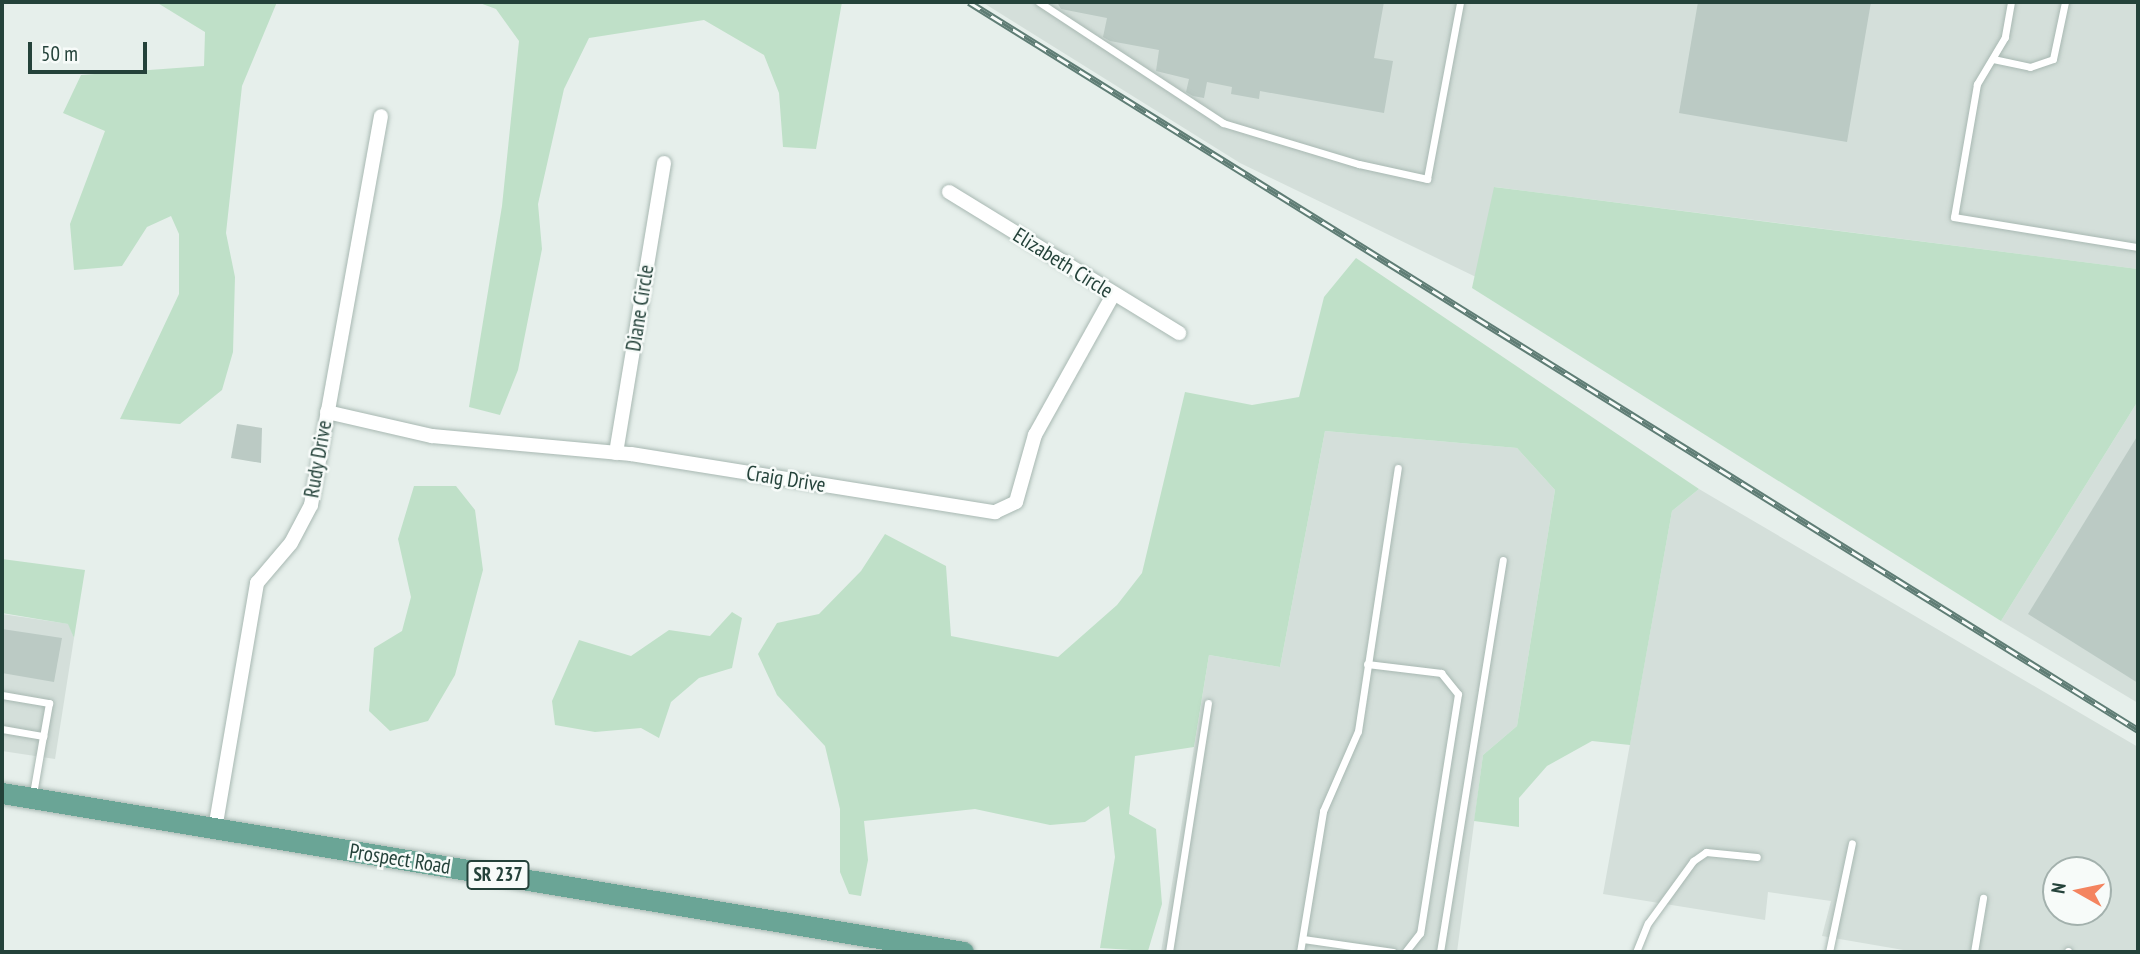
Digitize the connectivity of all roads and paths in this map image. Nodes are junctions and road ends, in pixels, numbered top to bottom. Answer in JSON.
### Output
{"nodes":[{"id":1,"x":1039,"y":2,"type":"edge"},
{"id":2,"x":1460,"y":2,"type":"edge"},
{"id":3,"x":2011,"y":2,"type":"edge"},
{"id":4,"x":2065,"y":2,"type":"edge"},
{"id":5,"x":1993,"y":59,"type":"junction"},
{"id":6,"x":381,"y":116,"type":"dead end"},
{"id":7,"x":664,"y":163,"type":"dead end"},
{"id":8,"x":949,"y":191,"type":"dead end"},
{"id":9,"x":2138,"y":247,"type":"edge"},
{"id":10,"x":1113,"y":295,"type":"junction"},
{"id":11,"x":1179,"y":333,"type":"dead end"},
{"id":12,"x":327,"y":412,"type":"junction"},
{"id":13,"x":616,"y":453,"type":"junction"},
{"id":14,"x":1398,"y":468,"type":"dead end"},
{"id":15,"x":1503,"y":561,"type":"dead end"},
{"id":16,"x":1367,"y":664,"type":"junction"},
{"id":17,"x":2,"y":695,"type":"edge"},
{"id":18,"x":1208,"y":703,"type":"dead end"},
{"id":19,"x":2,"y":729,"type":"edge"},
{"id":20,"x":43,"y":736,"type":"junction"},
{"id":21,"x":2,"y":793,"type":"edge"},
{"id":22,"x":32,"y":799,"type":"junction"},
{"id":23,"x":215,"y":829,"type":"junction"},
{"id":24,"x":1852,"y":844,"type":"dead end"},
{"id":25,"x":1757,"y":857,"type":"dead end"},
{"id":26,"x":1983,"y":898,"type":"dead end"},
{"id":27,"x":1303,"y":939,"type":"junction"},
{"id":28,"x":964,"y":952,"type":"edge"},
{"id":29,"x":1169,"y":952,"type":"edge"},
{"id":30,"x":1300,"y":952,"type":"edge"},
{"id":31,"x":1393,"y":952,"type":"edge"},
{"id":32,"x":1405,"y":952,"type":"edge"},
{"id":33,"x":1440,"y":952,"type":"edge"},
{"id":34,"x":1636,"y":952,"type":"edge"},
{"id":35,"x":1829,"y":952,"type":"edge"},
{"id":36,"x":1974,"y":952,"type":"edge"}],
"edges":[{"from":1,"to":2,"type":"lane"},
{"from":3,"to":5,"type":"lane"},
{"from":4,"to":5,"type":"lane"},
{"from":5,"to":9,"type":"lane"},
{"from":6,"to":12,"type":"street","name":"Rudy Drive"},
{"from":7,"to":13,"type":"street","name":"Diane Circle"},
{"from":8,"to":10,"type":"street","name":"Elizabeth Circle"},
{"from":10,"to":11,"type":"street","name":"Elizabeth Circle"},
{"from":10,"to":13,"type":"street","name":"Craig Drive"},
{"from":12,"to":13,"type":"street","name":"Craig Drive"},
{"from":12,"to":23,"type":"street","name":"Rudy Drive"},
{"from":14,"to":16,"type":"lane"},
{"from":15,"to":33,"type":"lane"},
{"from":16,"to":27,"type":"lane"},
{"from":16,"to":32,"type":"lane"},
{"from":17,"to":20,"type":"lane"},
{"from":18,"to":29,"type":"lane"},
{"from":19,"to":20,"type":"lane"},
{"from":20,"to":22,"type":"lane"},
{"from":21,"to":22,"type":"main road","name":"Prospect Road","number":"SR 237"},
{"from":22,"to":23,"type":"main road","name":"Prospect Road","number":"SR 237"},
{"from":23,"to":28,"type":"main road","name":"Prospect Road","number":"SR 237"},
{"from":24,"to":35,"type":"lane"},
{"from":25,"to":34,"type":"lane"},
{"from":26,"to":36,"type":"lane"},
{"from":27,"to":30,"type":"lane"},
{"from":27,"to":31,"type":"lane"}]}
